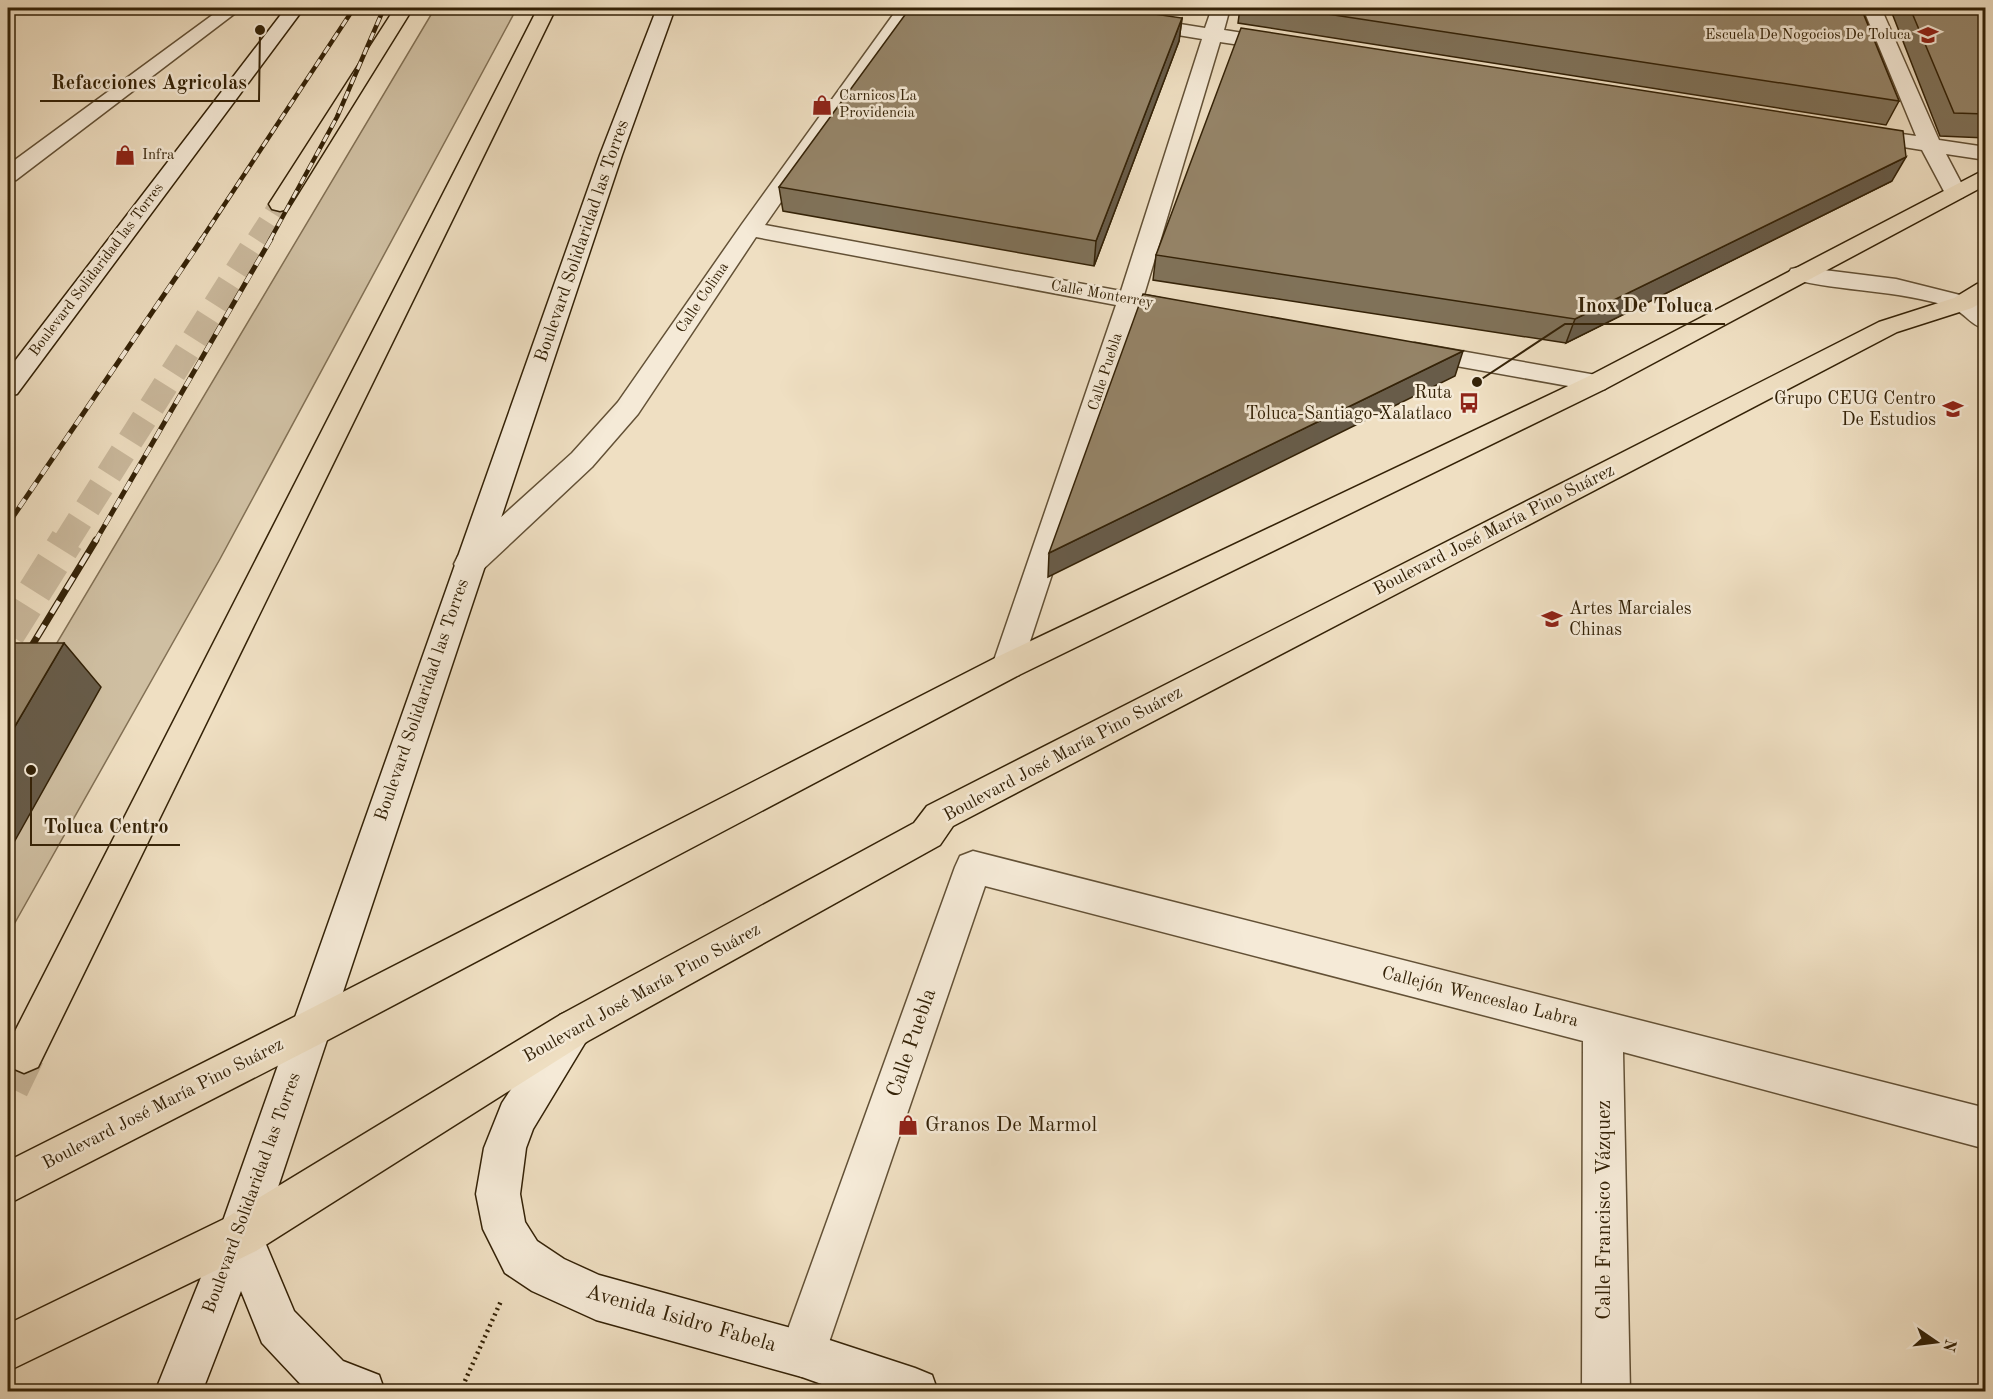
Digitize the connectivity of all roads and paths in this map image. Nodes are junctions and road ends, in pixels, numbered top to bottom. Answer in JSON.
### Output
{"nodes":[{"id":1,"x":233,"y":8,"type":"edge"},
{"id":2,"x":295,"y":8,"type":"edge"},
{"id":3,"x":404,"y":8,"type":"edge"},
{"id":4,"x":547,"y":8,"type":"edge"},
{"id":5,"x":666,"y":8,"type":"edge"},
{"id":6,"x":907,"y":8,"type":"edge"},
{"id":7,"x":1221,"y":8,"type":"edge"},
{"id":8,"x":1872,"y":8,"type":"edge"},
{"id":9,"x":1111,"y":18,"type":"edge"},
{"id":10,"x":1214,"y":35,"type":"junction"},
{"id":11,"x":1296,"y":48,"type":"edge"},
{"id":12,"x":1836,"y":130,"type":"edge"},
{"id":13,"x":1930,"y":145,"type":"junction"},
{"id":14,"x":1986,"y":154,"type":"edge"},
{"id":15,"x":8,"y":175,"type":"edge"},
{"id":16,"x":1986,"y":176,"type":"edge"},
{"id":17,"x":1955,"y":192,"type":"junction"},
{"id":18,"x":280,"y":204,"type":"tunnel mouth"},
{"id":19,"x":750,"y":229,"type":"junction"},
{"id":20,"x":1800,"y":274,"type":"junction"},
{"id":21,"x":1130,"y":300,"type":"junction"},
{"id":22,"x":1978,"y":304,"type":"edge"},
{"id":23,"x":1211,"y":315,"type":"edge"},
{"id":24,"x":1398,"y":348,"type":"edge"},
{"id":25,"x":1596,"y":383,"type":"junction"},
{"id":26,"x":8,"y":388,"type":"edge"},
{"id":27,"x":469,"y":564,"type":"junction"},
{"id":28,"x":1008,"y":666,"type":"junction"},
{"id":29,"x":973,"y":867,"type":"joint"},
{"id":30,"x":574,"y":1028,"type":"junction"},
{"id":31,"x":1603,"y":1028,"type":"junction"},
{"id":32,"x":310,"y":1029,"type":"junction"},
{"id":33,"x":24,"y":1054,"type":"tunnel mouth"},
{"id":34,"x":1986,"y":1130,"type":"edge"},
{"id":35,"x":8,"y":1183,"type":"edge"},
{"id":36,"x":240,"y":1235,"type":"junction"},
{"id":37,"x":521,"y":1257,"type":"junction"},
{"id":38,"x":8,"y":1348,"type":"edge"},
{"id":39,"x":802,"y":1354,"type":"junction"},
{"id":40,"x":178,"y":1392,"type":"edge"},
{"id":41,"x":362,"y":1392,"type":"edge"},
{"id":42,"x":460,"y":1392,"type":"edge"},
{"id":43,"x":915,"y":1392,"type":"edge"},
{"id":44,"x":1606,"y":1392,"type":"edge"}],
"edges":[{"from":1,"to":15,"type":"street"},
{"from":2,"to":26,"type":"street","name":"Boulevard Solidaridad las Torres"},
{"from":3,"to":18,"type":"highway"},
{"from":4,"to":33,"type":"highway"},
{"from":5,"to":27,"type":"street","name":"Boulevard Solidaridad las Torres"},
{"from":6,"to":19,"type":"street","name":"Calle Colima"},
{"from":7,"to":10,"type":"street","name":"Calle Puebla"},
{"from":8,"to":13,"type":"street"},
{"from":9,"to":10,"type":"street"},
{"from":10,"to":11,"type":"street"},
{"from":10,"to":21,"type":"street","name":"Calle Puebla"},
{"from":12,"to":13,"type":"street"},
{"from":13,"to":14,"type":"street"},
{"from":13,"to":17,"type":"street"},
{"from":16,"to":17,"type":"highway","name":"Boulevard José María Pino Suárez"},
{"from":17,"to":20,"type":"highway","name":"Boulevard José María Pino Suárez"},
{"from":19,"to":21,"type":"street","name":"Calle Monterrey"},
{"from":19,"to":27,"type":"street","name":"Calle Colima"},
{"from":20,"to":22,"type":"street"},
{"from":20,"to":25,"type":"highway","name":"Boulevard José María Pino Suárez"},
{"from":21,"to":23,"type":"street","name":"Calle Monterrey"},
{"from":21,"to":28,"type":"street","name":"Calle Puebla"},
{"from":22,"to":30,"type":"highway","name":"Boulevard José María Pino Suárez"},
{"from":24,"to":25,"type":"street"},
{"from":25,"to":28,"type":"highway","name":"Boulevard José María Pino Suárez"},
{"from":27,"to":32,"type":"street","name":"Boulevard Solidaridad las Torres"},
{"from":28,"to":32,"type":"highway","name":"Boulevard José María Pino Suárez"},
{"from":29,"to":31,"type":"street","name":"Callejón Wenceslao Labra"},
{"from":29,"to":39,"type":"street","name":"Calle Puebla"},
{"from":30,"to":36,"type":"highway","name":"Boulevard José María Pino Suárez"},
{"from":30,"to":37,"type":"street","name":"Avenida Isidro Fabela"},
{"from":31,"to":34,"type":"street","name":"Callejón Wenceslao Labra"},
{"from":31,"to":44,"type":"street","name":"Calle Francisco Vázquez"},
{"from":32,"to":35,"type":"highway","name":"Boulevard José María Pino Suárez"},
{"from":32,"to":36,"type":"street","name":"Boulevard Solidaridad las Torres"},
{"from":36,"to":38,"type":"highway","name":"Boulevard José María Pino Suárez"},
{"from":36,"to":40,"type":"street","name":"Boulevard Solidaridad las Torres"},
{"from":36,"to":41,"type":"street"},
{"from":37,"to":39,"type":"street","name":"Avenida Isidro Fabela"},
{"from":37,"to":42,"type":"path"},
{"from":39,"to":43,"type":"street","name":"Avenida Isidro Fabela"}]}
